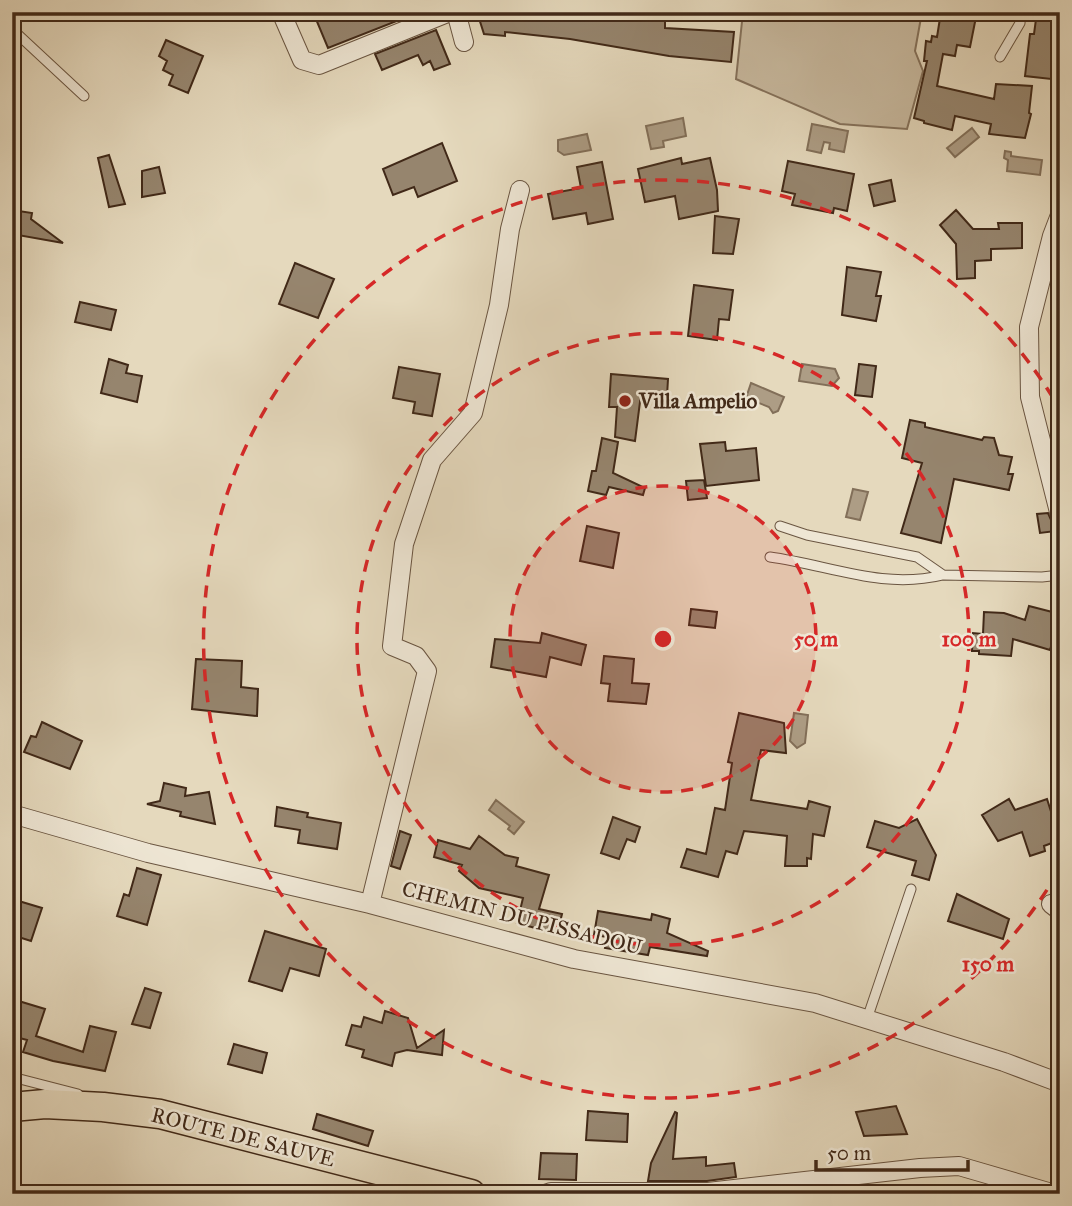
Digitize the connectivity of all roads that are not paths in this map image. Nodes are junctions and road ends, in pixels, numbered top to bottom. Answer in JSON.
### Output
{"nodes":[{"id":1,"x":281,"y":12,"type":"edge"},
{"id":2,"x":450,"y":12,"type":"edge"},
{"id":3,"x":456,"y":12,"type":"edge"},
{"id":4,"x":1021,"y":12,"type":"edge"},
{"id":5,"x":12,"y":29,"type":"edge"},
{"id":6,"x":464,"y":42,"type":"dead end"},
{"id":7,"x":1000,"y":57,"type":"dead end"},
{"id":8,"x":84,"y":96,"type":"dead end"},
{"id":9,"x":520,"y":190,"type":"dead end"},
{"id":10,"x":1060,"y":215,"type":"edge"},
{"id":11,"x":1056,"y":237,"type":"edge"},
{"id":12,"x":1060,"y":516,"type":"edge"},
{"id":13,"x":780,"y":526,"type":"dead end"},
{"id":14,"x":770,"y":557,"type":"dead end"},
{"id":15,"x":943,"y":575,"type":"junction"},
{"id":16,"x":1060,"y":575,"type":"edge"},
{"id":17,"x":12,"y":814,"type":"edge"},
{"id":18,"x":911,"y":889,"type":"dead end"},
{"id":19,"x":370,"y":904,"type":"junction"},
{"id":20,"x":867,"y":1019,"type":"junction"},
{"id":21,"x":12,"y":1077,"type":"edge"},
{"id":22,"x":1060,"y":1083,"type":"edge"},
{"id":23,"x":79,"y":1095,"type":"dead end"},
{"id":24,"x":12,"y":1107,"type":"edge"},
{"id":25,"x":471,"y":1194,"type":"edge"},
{"id":26,"x":545,"y":1194,"type":"edge"},
{"id":27,"x":1055,"y":1194,"type":"edge"}],
"edges":[{"from":1,"to":2,"type":"street"},
{"from":3,"to":6,"type":"street"},
{"from":4,"to":7,"type":"lane"},
{"from":5,"to":8,"type":"lane"},
{"from":9,"to":19,"type":"street"},
{"from":10,"to":11,"type":"street"},
{"from":11,"to":12,"type":"street"},
{"from":13,"to":15,"type":"lane"},
{"from":14,"to":15,"type":"lane"},
{"from":15,"to":16,"type":"lane"},
{"from":17,"to":19,"type":"street","name":"CHEMIN DU PISSADOU"},
{"from":18,"to":20,"type":"lane"},
{"from":19,"to":20,"type":"street","name":"CHEMIN DU PISSADOU"},
{"from":20,"to":22,"type":"street","name":"CHEMIN DU PISSADOU"},
{"from":21,"to":23,"type":"lane"},
{"from":24,"to":25,"type":"main road","name":"ROUTE DE SAUVE"},
{"from":26,"to":27,"type":"street"}]}
